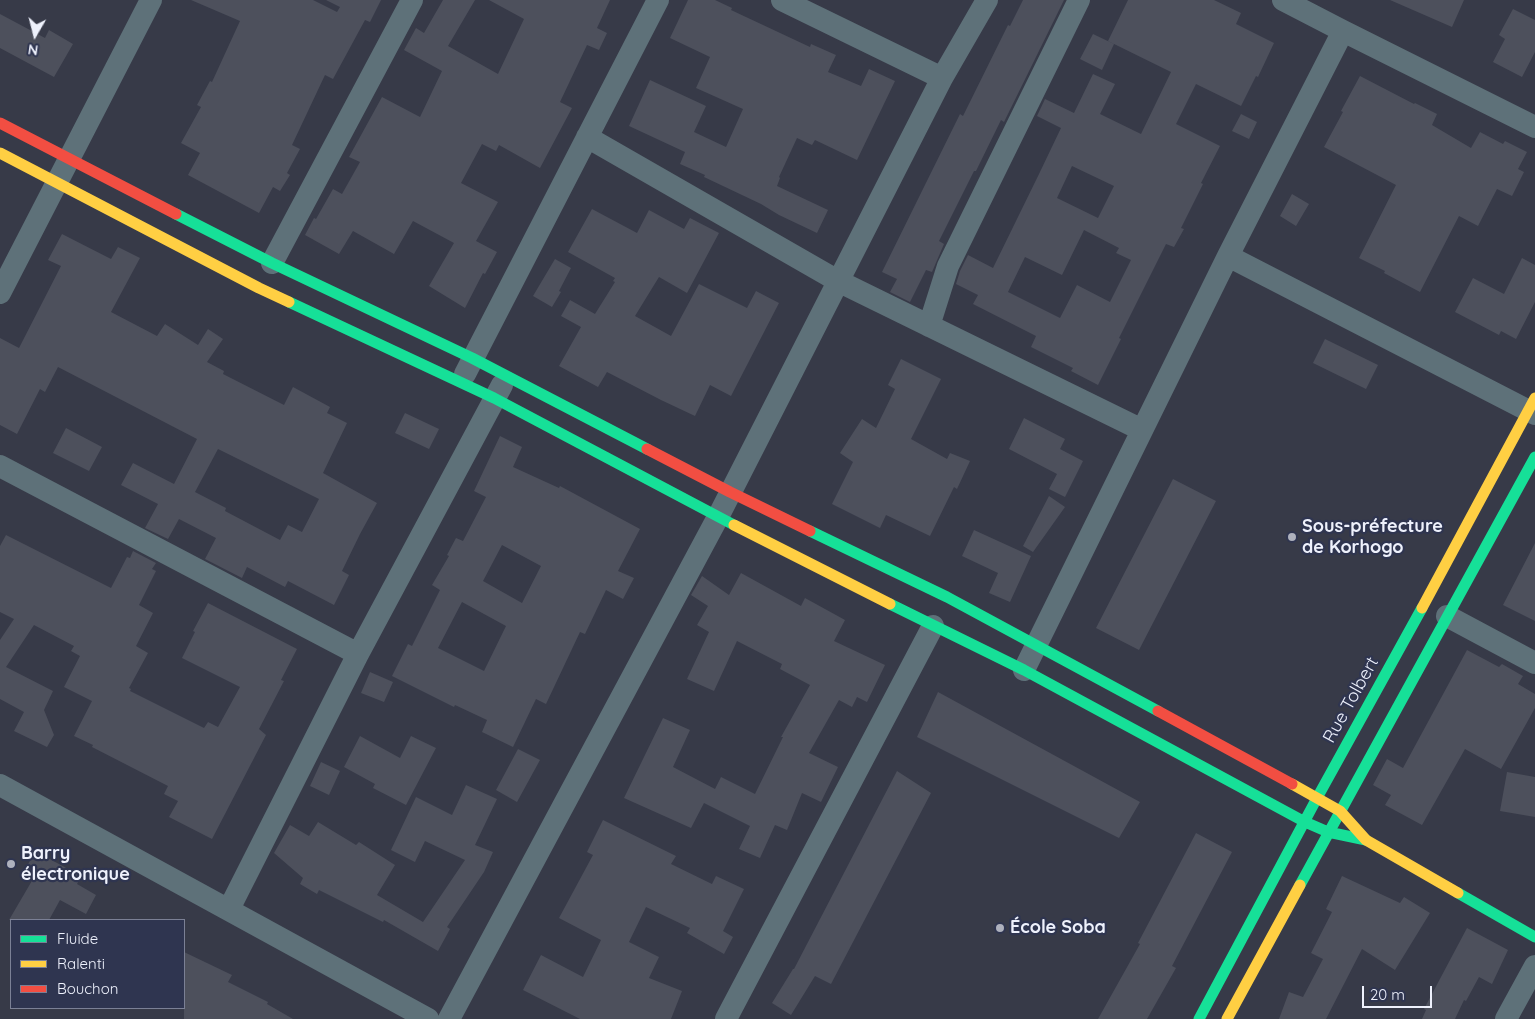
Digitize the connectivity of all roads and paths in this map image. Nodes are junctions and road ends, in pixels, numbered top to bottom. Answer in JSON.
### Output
{"nodes":[{"id":1,"x":151,"y":0,"type":"edge"},
{"id":2,"x":412,"y":0,"type":"edge"},
{"id":3,"x":658,"y":0,"type":"edge"},
{"id":4,"x":782,"y":0,"type":"edge"},
{"id":5,"x":987,"y":0,"type":"edge"},
{"id":6,"x":1079,"y":0,"type":"edge"},
{"id":7,"x":1283,"y":0,"type":"edge"},
{"id":8,"x":1343,"y":31,"type":"junction"},
{"id":9,"x":942,"y":78,"type":"junction"},
{"id":10,"x":0,"y":123,"type":"edge"},
{"id":11,"x":1535,"y":127,"type":"edge"},
{"id":12,"x":587,"y":137,"type":"junction"},
{"id":13,"x":0,"y":153,"type":"edge"},
{"id":14,"x":68,"y":159,"type":"junction"},
{"id":15,"x":57,"y":184,"type":"junction"},
{"id":16,"x":1228,"y":256,"type":"junction"},
{"id":17,"x":272,"y":263,"type":"junction"},
{"id":18,"x":838,"y":281,"type":"junction"},
{"id":19,"x":0,"y":293,"type":"edge"},
{"id":20,"x":929,"y":326,"type":"junction"},
{"id":21,"x":472,"y":358,"type":"junction"},
{"id":22,"x":507,"y":375,"type":"junction"},
{"id":23,"x":461,"y":382,"type":"junction"},
{"id":24,"x":494,"y":398,"type":"junction"},
{"id":25,"x":1533,"y":407,"type":"edge"},
{"id":26,"x":1142,"y":430,"type":"junction"},
{"id":27,"x":1535,"y":457,"type":"edge"},
{"id":28,"x":0,"y":466,"type":"edge"},
{"id":29,"x":730,"y":492,"type":"junction"},
{"id":30,"x":718,"y":517,"type":"junction"},
{"id":31,"x":1447,"y":616,"type":"junction"},
{"id":32,"x":933,"y":626,"type":"junction"},
{"id":33,"x":1036,"y":644,"type":"junction"},
{"id":34,"x":358,"y":654,"type":"junction"},
{"id":35,"x":1535,"y":662,"type":"edge"},
{"id":36,"x":1024,"y":670,"type":"junction"},
{"id":37,"x":0,"y":785,"type":"edge"},
{"id":38,"x":1317,"y":798,"type":"junction"},
{"id":39,"x":1340,"y":811,"type":"junction"},
{"id":40,"x":1305,"y":822,"type":"junction"},
{"id":41,"x":1328,"y":832,"type":"junction"},
{"id":42,"x":1366,"y":840,"type":"junction"},
{"id":43,"x":228,"y":909,"type":"junction"},
{"id":44,"x":1535,"y":937,"type":"edge"},
{"id":45,"x":1535,"y":966,"type":"edge"},
{"id":46,"x":428,"y":1019,"type":"edge"},
{"id":47,"x":449,"y":1019,"type":"edge"},
{"id":48,"x":726,"y":1019,"type":"edge"},
{"id":49,"x":1199,"y":1019,"type":"edge"},
{"id":50,"x":1227,"y":1019,"type":"edge"},
{"id":51,"x":1506,"y":1019,"type":"edge"}],
"edges":[{"from":1,"to":14,"type":"street"},
{"from":2,"to":17,"type":"street"},
{"from":3,"to":12,"type":"street"},
{"from":4,"to":9,"type":"street"},
{"from":5,"to":9,"type":"street"},
{"from":6,"to":20,"type":"street"},
{"from":7,"to":8,"type":"street"},
{"from":8,"to":11,"type":"street"},
{"from":8,"to":16,"type":"street"},
{"from":9,"to":18,"type":"street"},
{"from":10,"to":14,"type":"street"},
{"from":12,"to":18,"type":"street"},
{"from":12,"to":21,"type":"street"},
{"from":13,"to":15,"type":"street"},
{"from":14,"to":15,"type":"street"},
{"from":14,"to":17,"type":"street"},
{"from":15,"to":19,"type":"street"},
{"from":15,"to":23,"type":"street"},
{"from":16,"to":25,"type":"street"},
{"from":16,"to":26,"type":"street"},
{"from":17,"to":21,"type":"street"},
{"from":18,"to":20,"type":"street"},
{"from":18,"to":29,"type":"street"},
{"from":20,"to":26,"type":"street"},
{"from":21,"to":22,"type":"street"},
{"from":21,"to":23,"type":"street"},
{"from":22,"to":24,"type":"street"},
{"from":22,"to":29,"type":"street"},
{"from":23,"to":24,"type":"street"},
{"from":24,"to":30,"type":"street"},
{"from":24,"to":34,"type":"street"},
{"from":25,"to":38,"type":"street","name":"Rue Tolbert"},
{"from":26,"to":33,"type":"street"},
{"from":27,"to":31,"type":"street"},
{"from":28,"to":34,"type":"street"},
{"from":29,"to":30,"type":"street"},
{"from":29,"to":33,"type":"street"},
{"from":30,"to":32,"type":"street"},
{"from":30,"to":47,"type":"street"},
{"from":31,"to":35,"type":"street"},
{"from":31,"to":39,"type":"street"},
{"from":32,"to":36,"type":"street"},
{"from":32,"to":48,"type":"street"},
{"from":33,"to":36,"type":"street"},
{"from":33,"to":38,"type":"street"},
{"from":34,"to":43,"type":"street"},
{"from":36,"to":40,"type":"street"},
{"from":37,"to":43,"type":"street"},
{"from":38,"to":39,"type":"street"},
{"from":38,"to":40,"type":"street","name":"Rue Tolbert"},
{"from":39,"to":41,"type":"street"},
{"from":39,"to":42,"type":"street"},
{"from":40,"to":41,"type":"street"},
{"from":40,"to":49,"type":"street","name":"Rue Tolbert"},
{"from":41,"to":42,"type":"street"},
{"from":41,"to":50,"type":"street"},
{"from":42,"to":44,"type":"street"},
{"from":43,"to":46,"type":"street"},
{"from":45,"to":51,"type":"street"}]}
